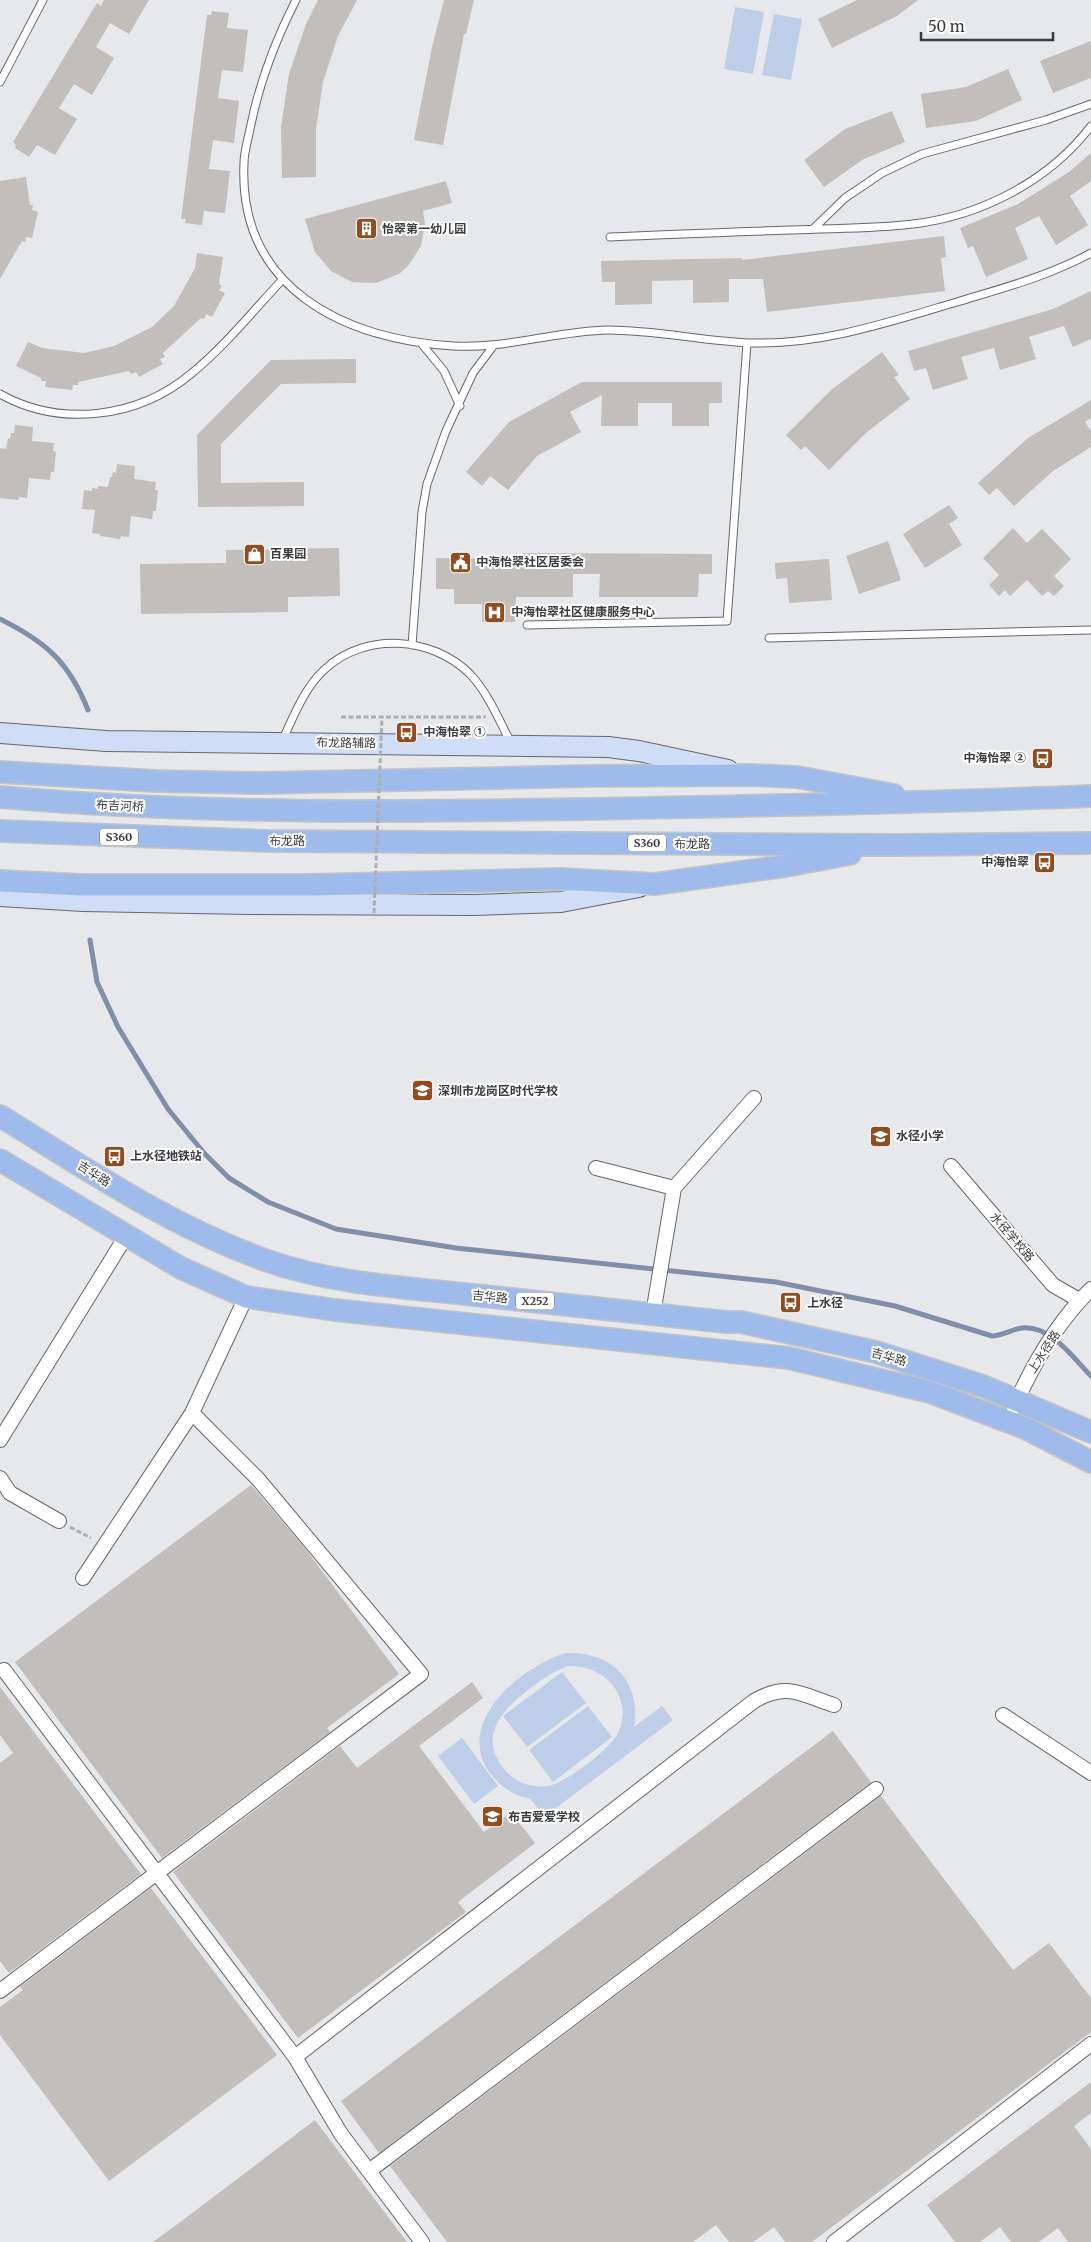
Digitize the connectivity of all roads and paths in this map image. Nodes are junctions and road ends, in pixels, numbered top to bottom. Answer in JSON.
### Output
{"nodes":[{"id":1,"x":43,"y":0,"type":"edge"},
{"id":2,"x":296,"y":0,"type":"edge"},
{"id":3,"x":0,"y":82,"type":"edge"},
{"id":4,"x":1091,"y":104,"type":"edge"},
{"id":5,"x":1091,"y":126,"type":"edge"},
{"id":6,"x":812,"y":229,"type":"junction"},
{"id":7,"x":610,"y":237,"type":"dead end"},
{"id":8,"x":1091,"y":253,"type":"edge"},
{"id":9,"x":282,"y":280,"type":"junction"},
{"id":10,"x":747,"y":342,"type":"junction"},
{"id":11,"x":421,"y":343,"type":"junction"},
{"id":12,"x":494,"y":346,"type":"junction"},
{"id":13,"x":0,"y":394,"type":"edge"},
{"id":14,"x":460,"y":406,"type":"junction"},
{"id":15,"x":527,"y":625,"type":"dead end"},
{"id":16,"x":1091,"y":630,"type":"edge"},
{"id":17,"x":769,"y":638,"type":"dead end"},
{"id":18,"x":412,"y":645,"type":"junction"},
{"id":19,"x":341,"y":717,"type":"dead end"},
{"id":20,"x":382,"y":717,"type":"junction"},
{"id":21,"x":498,"y":718,"type":"junction"},
{"id":22,"x":0,"y":733,"type":"edge"},
{"id":23,"x":281,"y":743,"type":"junction"},
{"id":24,"x":513,"y":745,"type":"junction"},
{"id":25,"x":0,"y":772,"type":"edge"},
{"id":26,"x":750,"y":775,"type":"junction"},
{"id":27,"x":1091,"y":796,"type":"edge"},
{"id":28,"x":0,"y":797,"type":"edge"},
{"id":29,"x":931,"y":803,"type":"junction"},
{"id":30,"x":0,"y":831,"type":"edge"},
{"id":31,"x":1091,"y":843,"type":"edge"},
{"id":32,"x":897,"y":845,"type":"junction"},
{"id":33,"x":0,"y":881,"type":"edge"},
{"id":34,"x":655,"y":884,"type":"junction"},
{"id":35,"x":0,"y":896,"type":"edge"},
{"id":36,"x":374,"y":913,"type":"dead end"},
{"id":37,"x":754,"y":1098,"type":"dead end"},
{"id":38,"x":0,"y":1116,"type":"edge"},
{"id":39,"x":0,"y":1160,"type":"edge"},
{"id":40,"x":951,"y":1166,"type":"dead end"},
{"id":41,"x":596,"y":1168,"type":"dead end"},
{"id":42,"x":674,"y":1188,"type":"junction"},
{"id":43,"x":126,"y":1236,"type":"junction"},
{"id":44,"x":1091,"y":1289,"type":"edge"},
{"id":45,"x":246,"y":1297,"type":"junction"},
{"id":46,"x":1075,"y":1305,"type":"junction"},
{"id":47,"x":653,"y":1314,"type":"junction"},
{"id":48,"x":1017,"y":1400,"type":"junction"},
{"id":49,"x":192,"y":1413,"type":"junction"},
{"id":50,"x":1007,"y":1421,"type":"junction"},
{"id":51,"x":1091,"y":1432,"type":"edge"},
{"id":52,"x":0,"y":1440,"type":"edge"},
{"id":53,"x":1091,"y":1462,"type":"edge"},
{"id":54,"x":0,"y":1478,"type":"edge"},
{"id":55,"x":59,"y":1521,"type":"joint"},
{"id":56,"x":105,"y":1545,"type":"junction"},
{"id":57,"x":83,"y":1578,"type":"dead end"},
{"id":58,"x":4,"y":1670,"type":"dead end"},
{"id":59,"x":834,"y":1705,"type":"dead end"},
{"id":60,"x":1003,"y":1715,"type":"dead end"},
{"id":61,"x":1091,"y":1774,"type":"edge"},
{"id":62,"x":876,"y":1789,"type":"dead end"},
{"id":63,"x":157,"y":1873,"type":"junction"},
{"id":64,"x":0,"y":1991,"type":"edge"},
{"id":65,"x":1091,"y":2044,"type":"edge"},
{"id":66,"x":295,"y":2057,"type":"junction"},
{"id":67,"x":369,"y":2171,"type":"junction"},
{"id":68,"x":422,"y":2242,"type":"edge"},
{"id":69,"x":834,"y":2242,"type":"edge"}],
"edges":[{"from":1,"to":3,"type":"lane"},
{"from":2,"to":9,"type":"lane"},
{"from":4,"to":6,"type":"lane"},
{"from":5,"to":6,"type":"lane"},
{"from":6,"to":7,"type":"lane"},
{"from":8,"to":10,"type":"lane"},
{"from":9,"to":11,"type":"lane"},
{"from":9,"to":13,"type":"lane"},
{"from":10,"to":12,"type":"lane"},
{"from":10,"to":15,"type":"lane"},
{"from":11,"to":12,"type":"lane"},
{"from":11,"to":14,"type":"lane"},
{"from":12,"to":14,"type":"lane"},
{"from":14,"to":18,"type":"lane"},
{"from":16,"to":17,"type":"lane"},
{"from":18,"to":21,"type":"lane"},
{"from":18,"to":23,"type":"lane"},
{"from":19,"to":20,"type":"path"},
{"from":20,"to":21,"type":"path"},
{"from":20,"to":36,"type":"path","bridge":true},
{"from":21,"to":24,"type":"lane"},
{"from":22,"to":23,"type":"main road","name":"布龙路辅路"},
{"from":23,"to":24,"type":"main road","name":"布龙路辅路"},
{"from":24,"to":26,"type":"main road","name":"布龙路辅路"},
{"from":25,"to":26,"type":"main road"},
{"from":26,"to":29,"type":"main road"},
{"from":27,"to":29,"type":"main road"},
{"from":28,"to":29,"type":"main road","name":"布吉河桥"},
{"from":30,"to":32,"type":"main road","name":"布龙路","number":"S360"},
{"from":31,"to":32,"type":"main road","name":"布龙路","number":"S360"},
{"from":32,"to":34,"type":"main road"},
{"from":33,"to":34,"type":"main road"},
{"from":34,"to":35,"type":"main road"},
{"from":37,"to":42,"type":"street"},
{"from":38,"to":47,"type":"main road","name":"吉华路","number":"X252"},
{"from":39,"to":43,"type":"main road","name":"吉华路"},
{"from":40,"to":46,"type":"street","name":"水径学校路"},
{"from":41,"to":42,"type":"street"},
{"from":42,"to":47,"type":"street"},
{"from":43,"to":45,"type":"main road","name":"吉华路"},
{"from":43,"to":52,"type":"street"},
{"from":44,"to":46,"type":"street","name":"上水径路"},
{"from":45,"to":49,"type":"street"},
{"from":45,"to":50,"type":"main road","name":"吉华路"},
{"from":46,"to":48,"type":"street","name":"上水径路"},
{"from":47,"to":48,"type":"main road","name":"吉华路","number":"X252"},
{"from":48,"to":50,"type":"street","name":"上水径路"},
{"from":48,"to":51,"type":"main road","name":"吉华路","number":"X252"},
{"from":49,"to":56,"type":"street"},
{"from":49,"to":63,"type":"street"},
{"from":50,"to":53,"type":"main road","name":"吉华路"},
{"from":54,"to":55,"type":"street"},
{"from":55,"to":56,"type":"path"},
{"from":56,"to":57,"type":"street"},
{"from":58,"to":63,"type":"street"},
{"from":59,"to":66,"type":"street"},
{"from":60,"to":61,"type":"street"},
{"from":62,"to":67,"type":"street"},
{"from":63,"to":64,"type":"street"},
{"from":63,"to":66,"type":"street"},
{"from":65,"to":69,"type":"street"},
{"from":66,"to":67,"type":"street"},
{"from":67,"to":68,"type":"street"}]}
